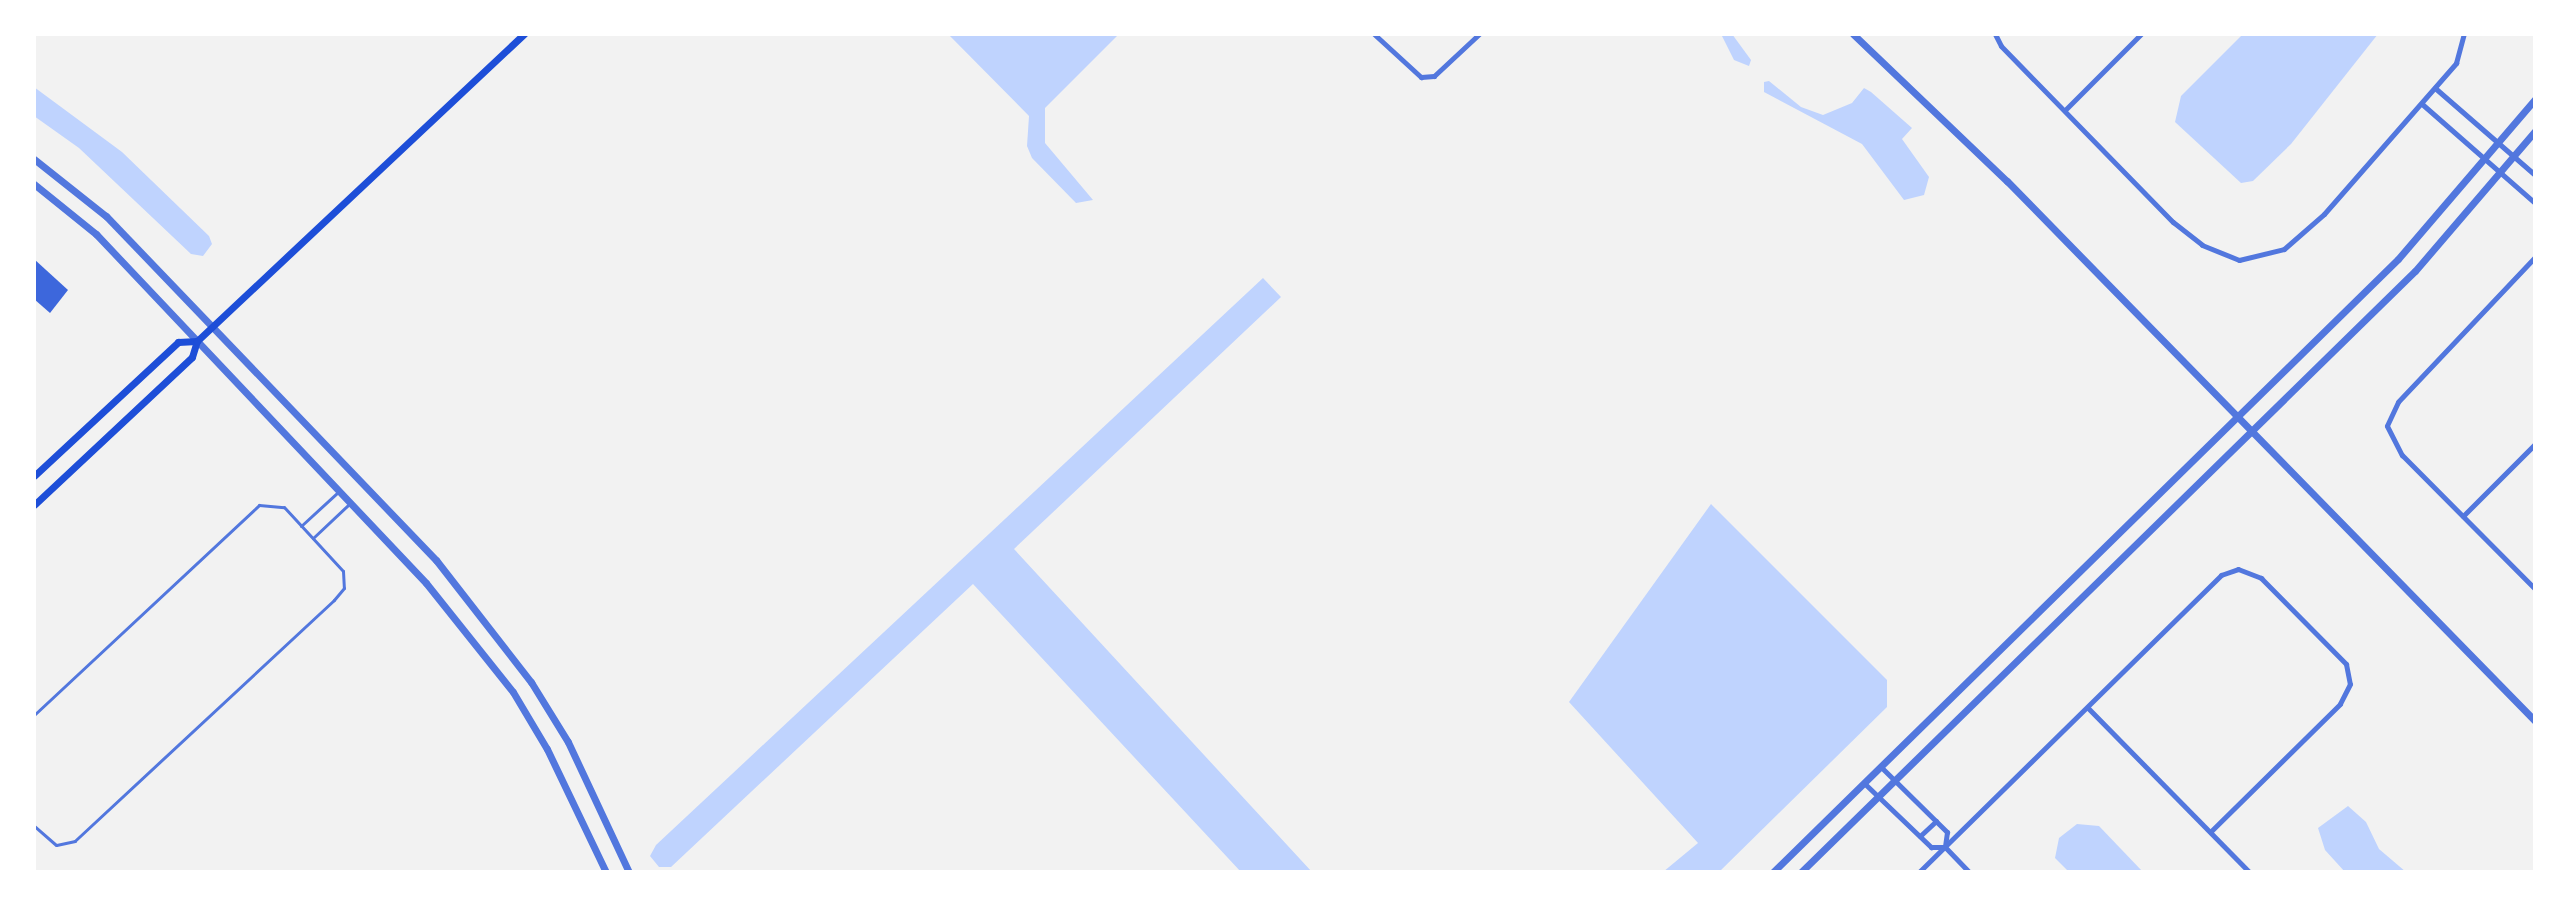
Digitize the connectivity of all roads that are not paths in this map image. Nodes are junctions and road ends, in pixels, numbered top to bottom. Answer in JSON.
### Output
{"nodes":[{"id":1,"x":524,"y":34,"type":"edge"},
{"id":2,"x":1374,"y":34,"type":"edge"},
{"id":3,"x":1479,"y":34,"type":"edge"},
{"id":4,"x":1853,"y":34,"type":"edge"},
{"id":5,"x":1995,"y":34,"type":"edge"},
{"id":6,"x":2141,"y":34,"type":"edge"},
{"id":7,"x":2464,"y":34,"type":"edge"},
{"id":8,"x":2435,"y":88,"type":"junction"},
{"id":9,"x":2535,"y":99,"type":"edge"},
{"id":10,"x":2422,"y":104,"type":"junction"},
{"id":11,"x":2066,"y":109,"type":"junction"},
{"id":12,"x":2535,"y":131,"type":"edge"},
{"id":13,"x":2498,"y":143,"type":"junction"},
{"id":14,"x":2513,"y":156,"type":"junction"},
{"id":15,"x":2484,"y":158,"type":"junction"},
{"id":16,"x":34,"y":159,"type":"edge"},
{"id":17,"x":2499,"y":172,"type":"junction"},
{"id":18,"x":2535,"y":175,"type":"edge"},
{"id":19,"x":34,"y":184,"type":"edge"},
{"id":20,"x":2535,"y":203,"type":"edge"},
{"id":21,"x":2535,"y":257,"type":"edge"},
{"id":22,"x":215,"y":325,"type":"junction"},
{"id":23,"x":197,"y":341,"type":"junction"},
{"id":24,"x":2237,"y":418,"type":"junction"},
{"id":25,"x":2251,"y":432,"type":"junction"},
{"id":26,"x":2535,"y":444,"type":"edge"},
{"id":27,"x":34,"y":476,"type":"edge"},
{"id":28,"x":339,"y":491,"type":"junction"},
{"id":29,"x":350,"y":503,"type":"junction"},
{"id":30,"x":34,"y":505,"type":"edge"},
{"id":31,"x":2463,"y":516,"type":"junction"},
{"id":32,"x":301,"y":526,"type":"junction"},
{"id":33,"x":313,"y":538,"type":"junction"},
{"id":34,"x":2535,"y":589,"type":"edge"},
{"id":35,"x":2088,"y":708,"type":"junction"},
{"id":36,"x":34,"y":715,"type":"edge"},
{"id":37,"x":2535,"y":721,"type":"edge"},
{"id":38,"x":1881,"y":767,"type":"junction"},
{"id":39,"x":1896,"y":781,"type":"junction"},
{"id":40,"x":1864,"y":783,"type":"junction"},
{"id":41,"x":1880,"y":797,"type":"junction"},
{"id":42,"x":1936,"y":821,"type":"junction"},
{"id":43,"x":34,"y":826,"type":"edge"},
{"id":44,"x":2210,"y":832,"type":"junction"},
{"id":45,"x":1920,"y":836,"type":"junction"},
{"id":46,"x":1945,"y":847,"type":"junction"},
{"id":47,"x":1777,"y":869,"type":"edge"},
{"id":48,"x":606,"y":872,"type":"edge"},
{"id":49,"x":629,"y":872,"type":"edge"},
{"id":50,"x":1801,"y":872,"type":"edge"},
{"id":51,"x":1919,"y":872,"type":"edge"},
{"id":52,"x":1969,"y":872,"type":"edge"},
{"id":53,"x":2249,"y":872,"type":"edge"}],
"edges":[{"from":1,"to":22,"type":"main road"},
{"from":2,"to":3,"type":"street"},
{"from":4,"to":24,"type":"street"},
{"from":5,"to":11,"type":"street"},
{"from":6,"to":11,"type":"street"},
{"from":7,"to":8,"type":"street"},
{"from":8,"to":10,"type":"street"},
{"from":8,"to":13,"type":"street"},
{"from":9,"to":13,"type":"street"},
{"from":10,"to":11,"type":"street"},
{"from":10,"to":15,"type":"street"},
{"from":12,"to":14,"type":"street"},
{"from":13,"to":14,"type":"street"},
{"from":13,"to":15,"type":"street"},
{"from":14,"to":17,"type":"street"},
{"from":14,"to":18,"type":"street"},
{"from":15,"to":17,"type":"street"},
{"from":15,"to":24,"type":"street"},
{"from":16,"to":22,"type":"street"},
{"from":17,"to":20,"type":"street"},
{"from":17,"to":25,"type":"street"},
{"from":19,"to":23,"type":"street"},
{"from":21,"to":31,"type":"street"},
{"from":22,"to":23,"type":"main road"},
{"from":22,"to":49,"type":"street"},
{"from":23,"to":27,"type":"main road"},
{"from":23,"to":28,"type":"street"},
{"from":23,"to":30,"type":"main road"},
{"from":24,"to":25,"type":"street"},
{"from":24,"to":38,"type":"street"},
{"from":25,"to":37,"type":"street"},
{"from":25,"to":39,"type":"street"},
{"from":26,"to":31,"type":"street"},
{"from":28,"to":29,"type":"street"},
{"from":28,"to":32,"type":"lane"},
{"from":29,"to":33,"type":"lane"},
{"from":29,"to":48,"type":"street"},
{"from":31,"to":34,"type":"street"},
{"from":32,"to":33,"type":"lane"},
{"from":32,"to":36,"type":"lane"},
{"from":33,"to":43,"type":"lane"},
{"from":35,"to":44,"type":"street"},
{"from":35,"to":44,"type":"street"},
{"from":35,"to":46,"type":"street"},
{"from":38,"to":39,"type":"street"},
{"from":38,"to":40,"type":"street"},
{"from":39,"to":41,"type":"street"},
{"from":39,"to":42,"type":"street"},
{"from":40,"to":41,"type":"street"},
{"from":40,"to":47,"type":"street"},
{"from":41,"to":45,"type":"street"},
{"from":41,"to":50,"type":"street"},
{"from":42,"to":45,"type":"street"},
{"from":42,"to":46,"type":"street"},
{"from":44,"to":53,"type":"street"},
{"from":45,"to":46,"type":"street"},
{"from":46,"to":51,"type":"street"},
{"from":46,"to":52,"type":"street"}]}
